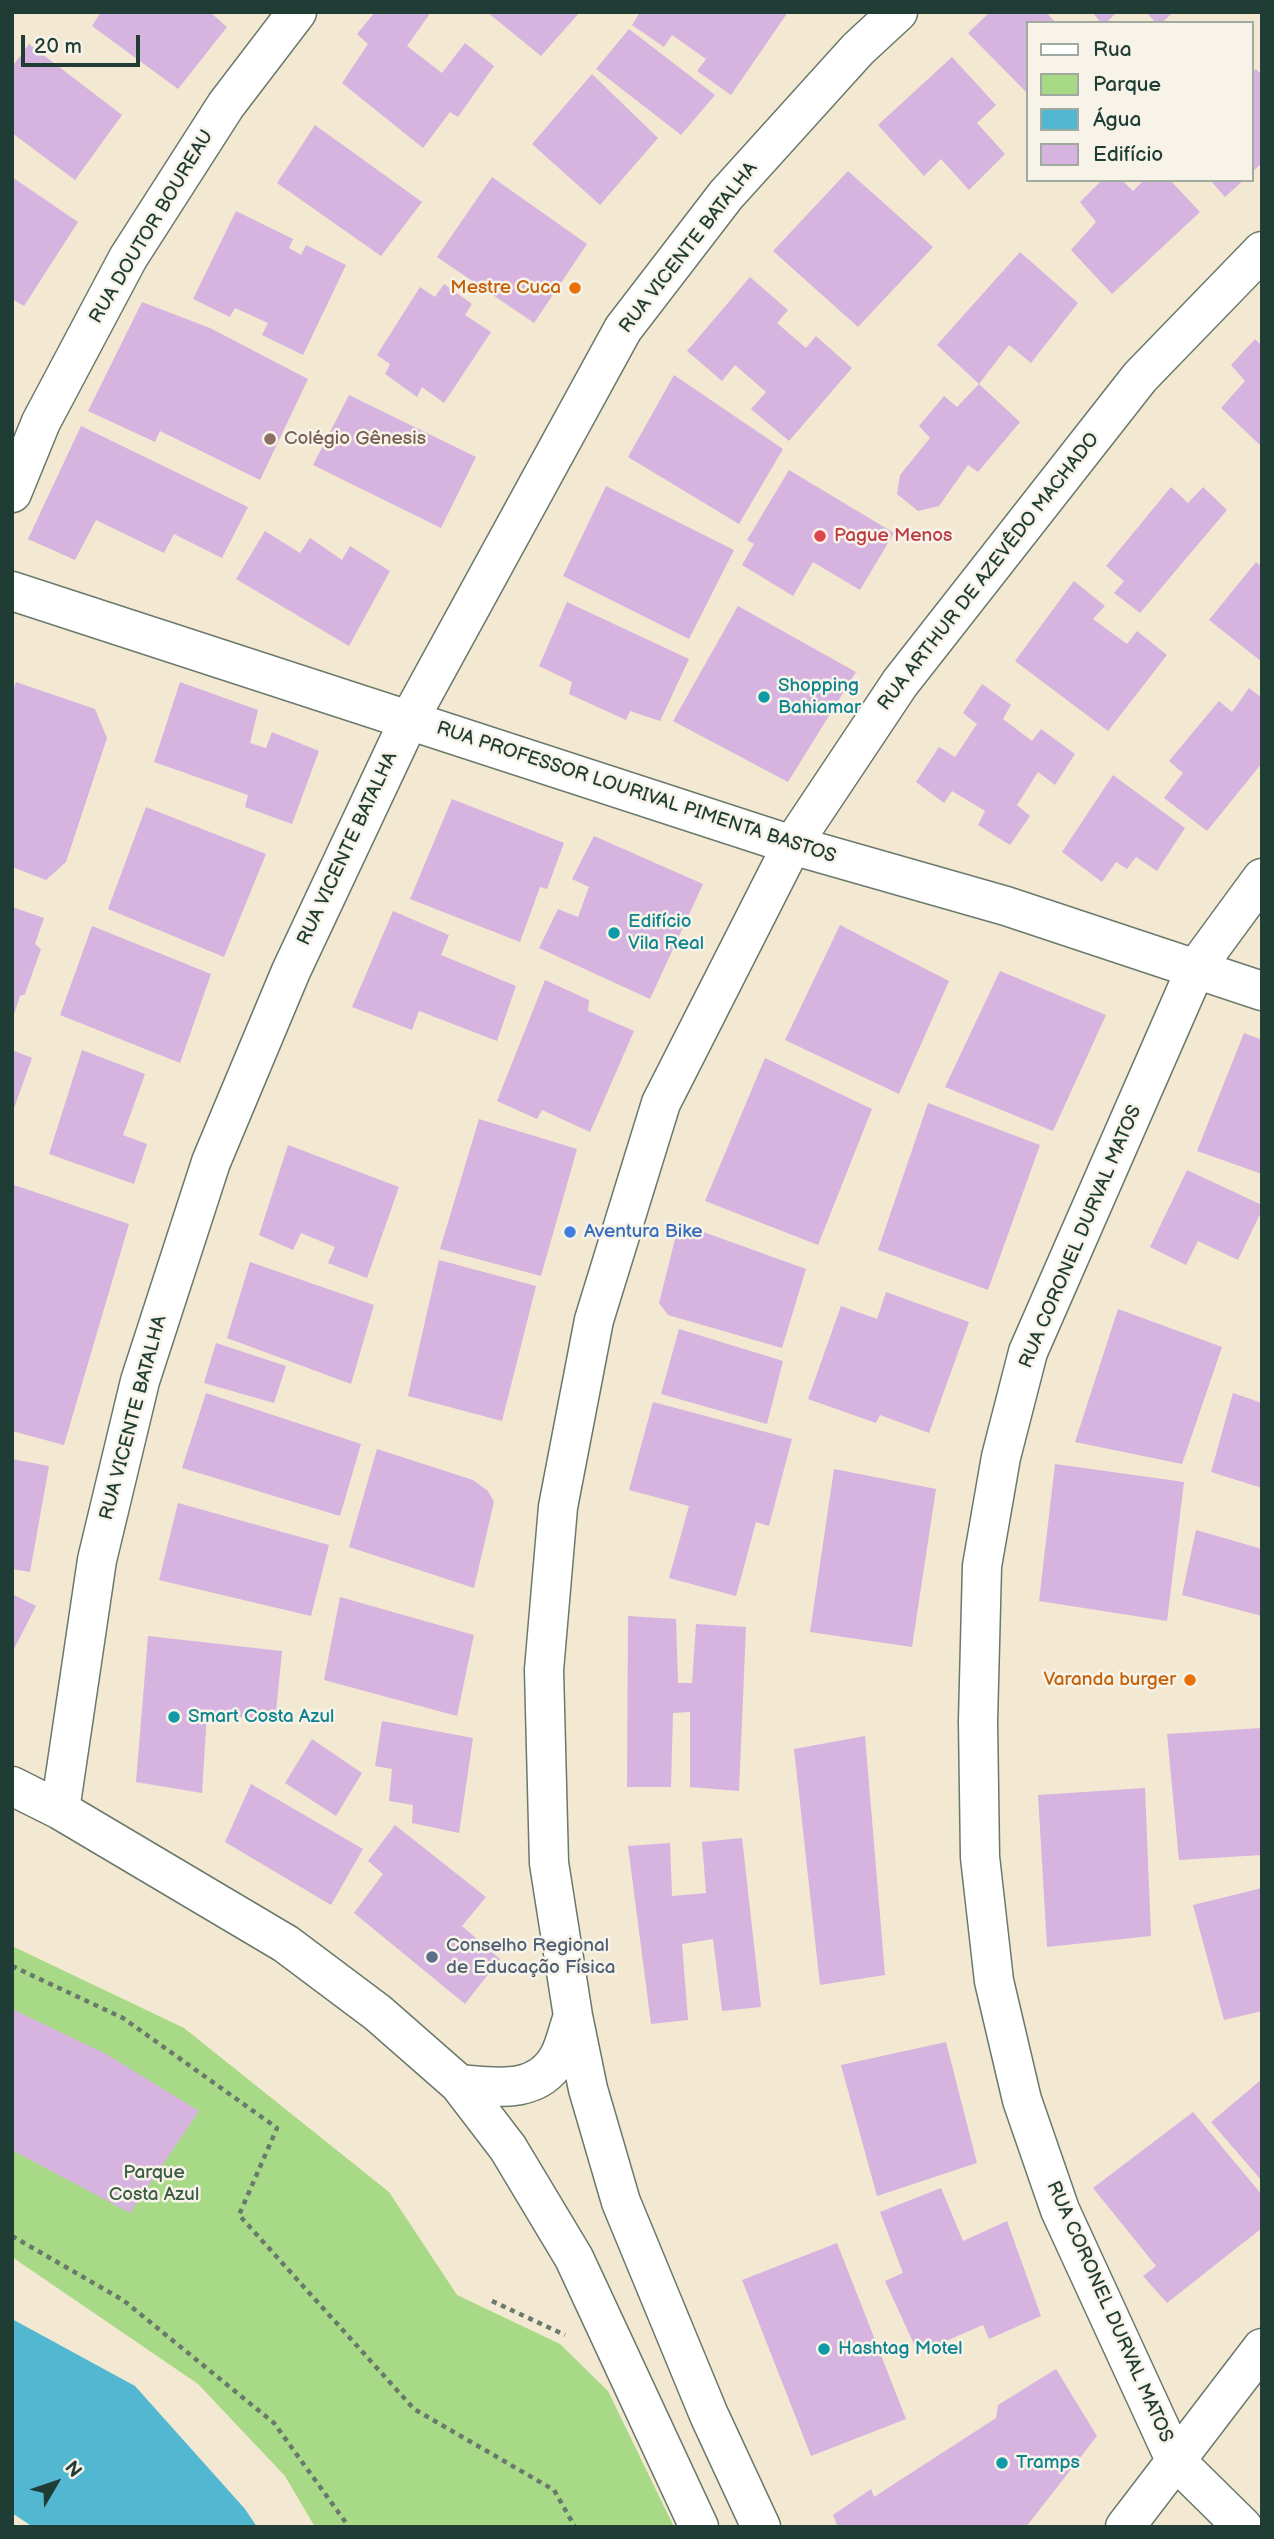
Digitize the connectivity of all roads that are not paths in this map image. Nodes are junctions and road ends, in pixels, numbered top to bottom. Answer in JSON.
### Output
{"nodes":[{"id":1,"x":297,"y":12,"type":"edge"},
{"id":2,"x":898,"y":12,"type":"edge"},
{"id":3,"x":1262,"y":251,"type":"edge"},
{"id":4,"x":12,"y":493,"type":"edge"},
{"id":5,"x":12,"y":591,"type":"edge"},
{"id":6,"x":409,"y":720,"type":"junction"},
{"id":7,"x":792,"y":845,"type":"junction"},
{"id":8,"x":1262,"y":878,"type":"edge"},
{"id":9,"x":1196,"y":968,"type":"junction"},
{"id":10,"x":1262,"y":991,"type":"edge"},
{"id":11,"x":12,"y":1786,"type":"edge"},
{"id":12,"x":60,"y":1811,"type":"junction"},
{"id":13,"x":573,"y":2016,"type":"junction"},
{"id":14,"x":459,"y":2084,"type":"junction"},
{"id":15,"x":1262,"y":2348,"type":"edge"},
{"id":16,"x":1175,"y":2460,"type":"junction"},
{"id":17,"x":699,"y":2527,"type":"edge"},
{"id":18,"x":761,"y":2527,"type":"edge"},
{"id":19,"x":1125,"y":2527,"type":"edge"},
{"id":20,"x":1243,"y":2527,"type":"edge"}],
"edges":[{"from":1,"to":4,"type":"street","name":"RUA DOUTOR BOUREAU"},
{"from":2,"to":6,"type":"street","name":"RUA VICENTE BATALHA"},
{"from":3,"to":7,"type":"street","name":"RUA ARTHUR DE AZEVÊDO MACHADO"},
{"from":5,"to":6,"type":"street","name":"RUA PROFESSOR LOURIVAL PIMENTA BASTOS"},
{"from":6,"to":7,"type":"street","name":"RUA PROFESSOR LOURIVAL PIMENTA BASTOS"},
{"from":6,"to":12,"type":"street","name":"RUA VICENTE BATALHA"},
{"from":7,"to":9,"type":"street","name":"RUA PROFESSOR LOURIVAL PIMENTA BASTOS"},
{"from":7,"to":13,"type":"street","name":"RUA ARTHUR DE AZEVÊDO MACHADO"},
{"from":8,"to":9,"type":"street","name":"RUA CORONEL DURVAL MATOS"},
{"from":9,"to":10,"type":"street","name":"RUA PROFESSOR LOURIVAL PIMENTA BASTOS"},
{"from":9,"to":16,"type":"street","name":"RUA CORONEL DURVAL MATOS"},
{"from":11,"to":12,"type":"street"},
{"from":12,"to":14,"type":"street"},
{"from":13,"to":14,"type":"street"},
{"from":13,"to":18,"type":"street","name":"RUA ARTHUR DE AZEVÊDO MACHADO"},
{"from":14,"to":17,"type":"street"},
{"from":15,"to":16,"type":"street"},
{"from":16,"to":19,"type":"street"},
{"from":16,"to":20,"type":"street","name":"RUA CORONEL DURVAL MATOS"}]}
